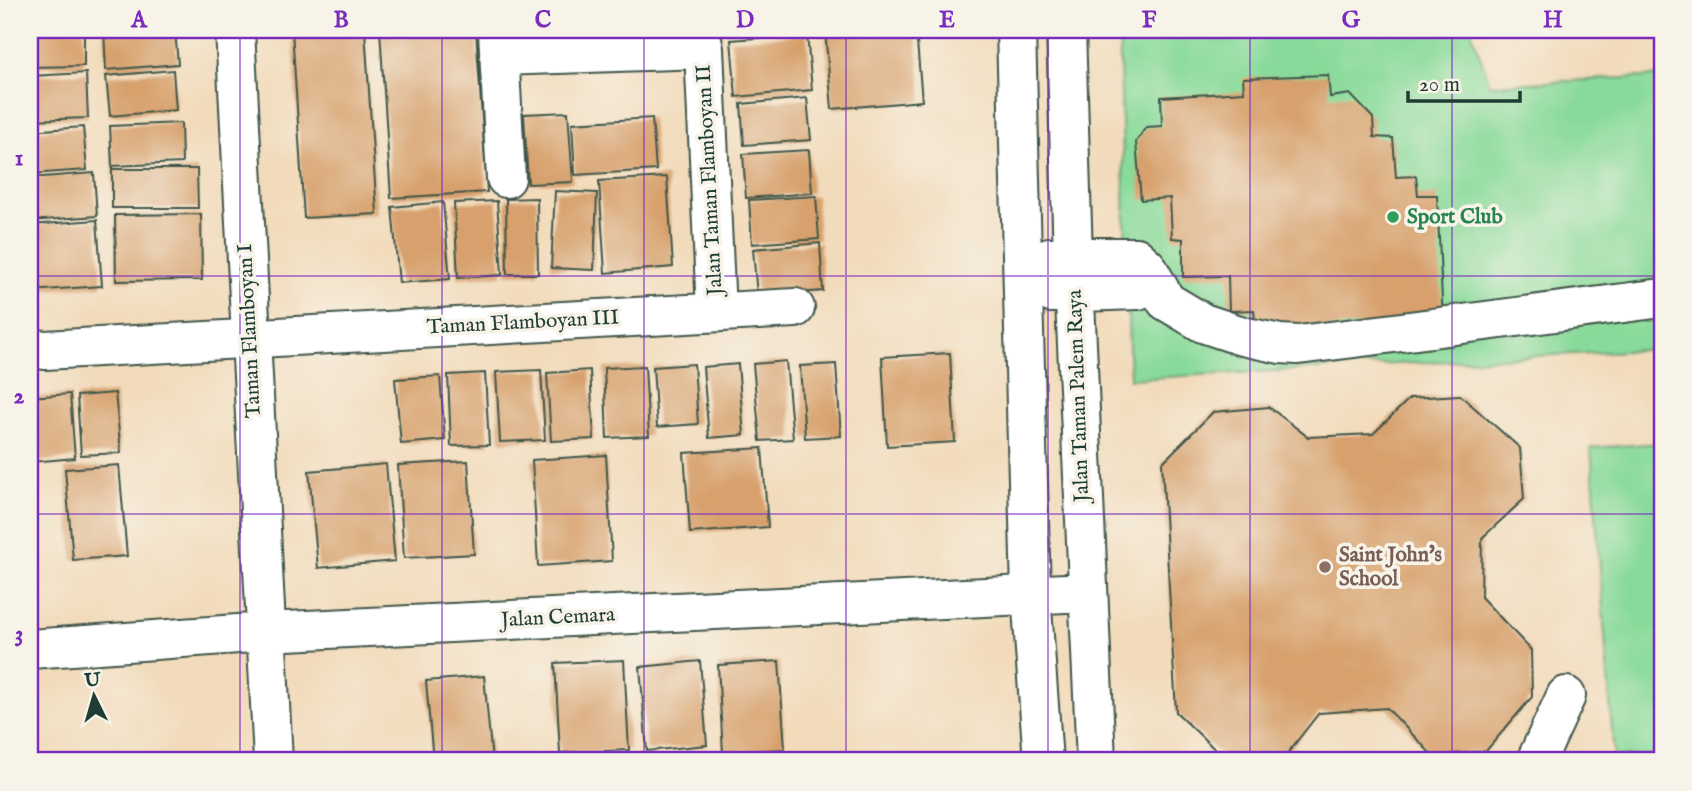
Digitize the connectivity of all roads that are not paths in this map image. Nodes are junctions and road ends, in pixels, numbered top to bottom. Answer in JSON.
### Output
{"nodes":[{"id":1,"x":235,"y":30,"type":"edge"},
{"id":2,"x":1016,"y":30,"type":"edge"},
{"id":3,"x":1066,"y":30,"type":"edge"},
{"id":4,"x":697,"y":39,"type":"edge"},
{"id":5,"x":499,"y":43,"type":"edge"},
{"id":6,"x":506,"y":178,"type":"dead end"},
{"id":7,"x":1022,"y":257,"type":"junction"},
{"id":8,"x":1074,"y":274,"type":"junction"},
{"id":9,"x":1023,"y":295,"type":"junction"},
{"id":10,"x":1662,"y":298,"type":"edge"},
{"id":11,"x":795,"y":308,"type":"dead end"},
{"id":12,"x":716,"y":312,"type":"junction"},
{"id":13,"x":251,"y":339,"type":"junction"},
{"id":14,"x":30,"y":348,"type":"edge"},
{"id":15,"x":1087,"y":592,"type":"junction"},
{"id":16,"x":1031,"y":594,"type":"junction"},
{"id":17,"x":266,"y":632,"type":"junction"},
{"id":18,"x":30,"y":649,"type":"edge"},
{"id":19,"x":1566,"y":696,"type":"dead end"},
{"id":20,"x":273,"y":761,"type":"edge"},
{"id":21,"x":1043,"y":761,"type":"edge"},
{"id":22,"x":1096,"y":761,"type":"edge"},
{"id":23,"x":1536,"y":761,"type":"edge"}],
"edges":[{"from":1,"to":13,"type":"street","name":"Taman Flamboyan I"},
{"from":2,"to":7,"type":"street"},
{"from":3,"to":8,"type":"street","name":"Jalan Taman Palem Raya"},
{"from":4,"to":5,"type":"street","name":"Jalan Taman Flamboyan II"},
{"from":4,"to":12,"type":"street","name":"Jalan Taman Flamboyan II"},
{"from":5,"to":6,"type":"street","name":"Jalan Taman Flamboyan II"},
{"from":7,"to":8,"type":"street"},
{"from":7,"to":9,"type":"street"},
{"from":8,"to":9,"type":"street"},
{"from":8,"to":10,"type":"street"},
{"from":8,"to":15,"type":"street","name":"Jalan Taman Palem Raya"},
{"from":9,"to":16,"type":"street"},
{"from":11,"to":12,"type":"street","name":"Taman Flamboyan III"},
{"from":12,"to":13,"type":"street","name":"Taman Flamboyan III"},
{"from":13,"to":14,"type":"street","name":"Taman Flamboyan III"},
{"from":13,"to":17,"type":"street","name":"Taman Flamboyan I"},
{"from":15,"to":16,"type":"street","name":"Jalan Cemara"},
{"from":15,"to":22,"type":"street","name":"Jalan Taman Palem Raya"},
{"from":16,"to":17,"type":"street","name":"Jalan Cemara"},
{"from":16,"to":21,"type":"street"},
{"from":17,"to":18,"type":"street","name":"Jalan Cemara"},
{"from":17,"to":20,"type":"street","name":"Taman Flamboyan I"},
{"from":19,"to":23,"type":"street"}]}
